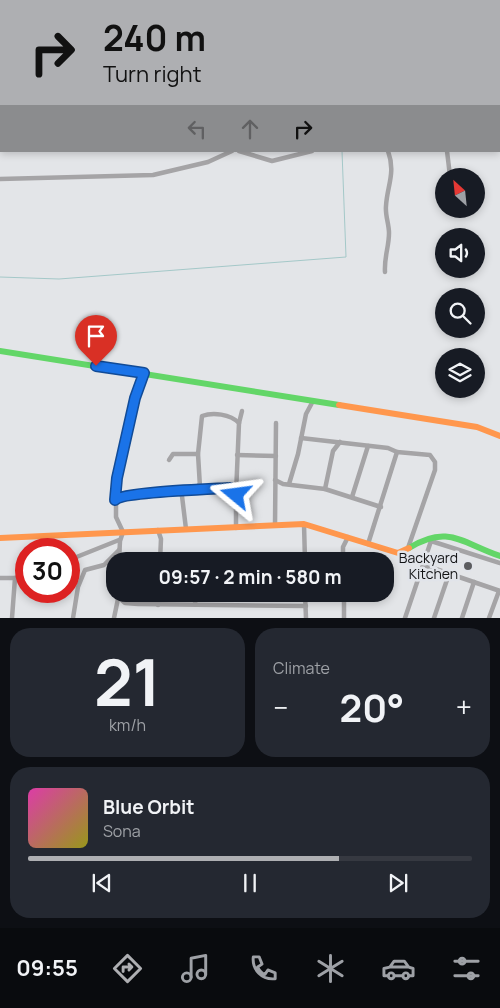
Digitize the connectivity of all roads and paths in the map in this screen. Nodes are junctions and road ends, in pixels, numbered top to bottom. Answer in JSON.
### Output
{"nodes":[{"id":1,"x":230,"y":152,"type":"edge"},
{"id":2,"x":242,"y":152,"type":"edge"},
{"id":3,"x":308,"y":152,"type":"edge"},
{"id":4,"x":388,"y":152,"type":"edge"},
{"id":5,"x":447,"y":152,"type":"edge"},
{"id":6,"x":449,"y":168,"type":"edge"},
{"id":7,"x":0,"y":179,"type":"edge"},
{"id":8,"x":385,"y":272,"type":"dead end"},
{"id":9,"x":0,"y":350,"type":"edge"},
{"id":10,"x":144,"y":373,"type":"junction"},
{"id":11,"x":313,"y":401,"type":"junction"},
{"id":12,"x":242,"y":411,"type":"dead end"},
{"id":13,"x":239,"y":423,"type":"junction"},
{"id":14,"x":276,"y":423,"type":"dead end"},
{"id":15,"x":500,"y":436,"type":"edge"},
{"id":16,"x":301,"y":438,"type":"junction"},
{"id":17,"x":340,"y":442,"type":"junction"},
{"id":18,"x":368,"y":446,"type":"junction"},
{"id":19,"x":397,"y":452,"type":"junction"},
{"id":20,"x":198,"y":454,"type":"junction"},
{"id":21,"x":237,"y":455,"type":"junction"},
{"id":22,"x":276,"y":456,"type":"junction"},
{"id":23,"x":169,"y":460,"type":"dead end"},
{"id":24,"x":276,"y":480,"type":"junction"},
{"id":25,"x":283,"y":484,"type":"junction"},
{"id":26,"x":289,"y":484,"type":"junction"},
{"id":27,"x":199,"y":485,"type":"junction"},
{"id":28,"x":203,"y":489,"type":"junction"},
{"id":29,"x":325,"y":489,"type":"junction"},
{"id":30,"x":192,"y":490,"type":"junction"},
{"id":31,"x":276,"y":490,"type":"junction"},
{"id":32,"x":181,"y":494,"type":"junction"},
{"id":33,"x":236,"y":495,"type":"junction"},
{"id":34,"x":352,"y":497,"type":"junction"},
{"id":35,"x":115,"y":500,"type":"junction"},
{"id":36,"x":381,"y":507,"type":"junction"},
{"id":37,"x":304,"y":524,"type":"junction"},
{"id":38,"x":275,"y":525,"type":"junction"},
{"id":39,"x":236,"y":528,"type":"junction"},
{"id":40,"x":186,"y":529,"type":"junction"},
{"id":41,"x":158,"y":530,"type":"junction"},
{"id":42,"x":172,"y":530,"type":"junction"},
{"id":43,"x":114,"y":532,"type":"junction"},
{"id":44,"x":123,"y":532,"type":"junction"},
{"id":45,"x":348,"y":537,"type":"junction"},
{"id":46,"x":0,"y":538,"type":"edge"},
{"id":47,"x":161,"y":539,"type":"junction"},
{"id":48,"x":120,"y":541,"type":"junction"},
{"id":49,"x":368,"y":544,"type":"junction"},
{"id":50,"x":119,"y":550,"type":"joint"},
{"id":51,"x":408,"y":550,"type":"junction"},
{"id":52,"x":160,"y":552,"type":"edge"},
{"id":53,"x":305,"y":552,"type":"edge"},
{"id":54,"x":343,"y":552,"type":"edge"},
{"id":55,"x":80,"y":556,"type":"edge"},
{"id":56,"x":500,"y":556,"type":"edge"},
{"id":57,"x":500,"y":563,"type":"edge"},
{"id":58,"x":424,"y":565,"type":"junction"},
{"id":59,"x":449,"y":574,"type":"junction"},
{"id":60,"x":0,"y":578,"type":"edge"},
{"id":61,"x":13,"y":579,"type":"joint"},
{"id":62,"x":474,"y":582,"type":"junction"},
{"id":63,"x":499,"y":591,"type":"edge"},
{"id":64,"x":117,"y":602,"type":"edge"},
{"id":65,"x":306,"y":602,"type":"edge"},
{"id":66,"x":344,"y":602,"type":"edge"},
{"id":67,"x":124,"y":603,"type":"joint"},
{"id":68,"x":195,"y":604,"type":"joint"},
{"id":69,"x":158,"y":605,"type":"joint"},
{"id":70,"x":306,"y":606,"type":"junction"},
{"id":71,"x":115,"y":610,"type":"junction"},
{"id":72,"x":12,"y":618,"type":"edge"},
{"id":73,"x":73,"y":618,"type":"edge"},
{"id":74,"x":114,"y":618,"type":"edge"},
{"id":75,"x":306,"y":618,"type":"edge"},
{"id":76,"x":344,"y":618,"type":"edge"},
{"id":77,"x":405,"y":618,"type":"edge"},
{"id":78,"x":434,"y":618,"type":"edge"},
{"id":79,"x":462,"y":618,"type":"edge"},
{"id":80,"x":489,"y":618,"type":"edge"}],
"edges":[{"from":1,"to":7,"type":"street"},
{"from":2,"to":3,"type":"street"},
{"from":4,"to":8,"type":"street"},
{"from":5,"to":6,"type":"street"},
{"from":9,"to":10,"type":"street"},
{"from":10,"to":11,"type":"street"},
{"from":10,"to":35,"type":"street"},
{"from":11,"to":15,"type":"street"},
{"from":11,"to":16,"type":"street"},
{"from":12,"to":13,"type":"street"},
{"from":13,"to":20,"type":"street"},
{"from":13,"to":21,"type":"street"},
{"from":14,"to":22,"type":"street"},
{"from":16,"to":17,"type":"street"},
{"from":16,"to":26,"type":"street"},
{"from":17,"to":18,"type":"street"},
{"from":17,"to":29,"type":"street"},
{"from":18,"to":19,"type":"street"},
{"from":18,"to":34,"type":"street"},
{"from":19,"to":36,"type":"street"},
{"from":19,"to":51,"type":"street"},
{"from":20,"to":23,"type":"street"},
{"from":20,"to":27,"type":"street"},
{"from":21,"to":22,"type":"street"},
{"from":21,"to":33,"type":"street"},
{"from":22,"to":24,"type":"street"},
{"from":24,"to":25,"type":"street"},
{"from":24,"to":31,"type":"street"},
{"from":25,"to":26,"type":"street"},
{"from":25,"to":31,"type":"street"},
{"from":26,"to":29,"type":"street"},
{"from":27,"to":28,"type":"street"},
{"from":27,"to":30,"type":"street"},
{"from":28,"to":30,"type":"street"},
{"from":28,"to":33,"type":"street"},
{"from":29,"to":34,"type":"street"},
{"from":30,"to":32,"type":"street"},
{"from":31,"to":38,"type":"street"},
{"from":32,"to":35,"type":"street"},
{"from":32,"to":40,"type":"street"},
{"from":33,"to":39,"type":"street"},
{"from":34,"to":36,"type":"street"},
{"from":35,"to":44,"type":"street"},
{"from":36,"to":49,"type":"street"},
{"from":37,"to":38,"type":"street"},
{"from":37,"to":45,"type":"street"},
{"from":37,"to":53,"type":"street"},
{"from":38,"to":39,"type":"street"},
{"from":39,"to":40,"type":"street"},
{"from":40,"to":42,"type":"street"},
{"from":41,"to":42,"type":"street"},
{"from":41,"to":44,"type":"street"},
{"from":41,"to":47,"type":"street"},
{"from":42,"to":47,"type":"street"},
{"from":43,"to":44,"type":"street"},
{"from":43,"to":46,"type":"street"},
{"from":43,"to":48,"type":"street"},
{"from":44,"to":48,"type":"street"},
{"from":45,"to":49,"type":"street"},
{"from":45,"to":54,"type":"street"},
{"from":47,"to":52,"type":"street"},
{"from":48,"to":50,"type":"street"},
{"from":48,"to":55,"type":"street"},
{"from":49,"to":51,"type":"street"},
{"from":50,"to":73,"type":"street"},
{"from":51,"to":56,"type":"street"},
{"from":57,"to":58,"type":"street"},
{"from":58,"to":59,"type":"street"},
{"from":58,"to":77,"type":"street"},
{"from":59,"to":62,"type":"street"},
{"from":59,"to":78,"type":"street"},
{"from":60,"to":61,"type":"street"},
{"from":61,"to":72,"type":"street"},
{"from":62,"to":63,"type":"street"},
{"from":62,"to":79,"type":"street"},
{"from":63,"to":80,"type":"street"},
{"from":64,"to":71,"type":"street"},
{"from":65,"to":70,"type":"street"},
{"from":66,"to":76,"type":"street"},
{"from":67,"to":69,"type":"street"},
{"from":67,"to":71,"type":"street"},
{"from":68,"to":69,"type":"street"},
{"from":68,"to":70,"type":"street"},
{"from":70,"to":75,"type":"street"},
{"from":71,"to":74,"type":"street"}]}
